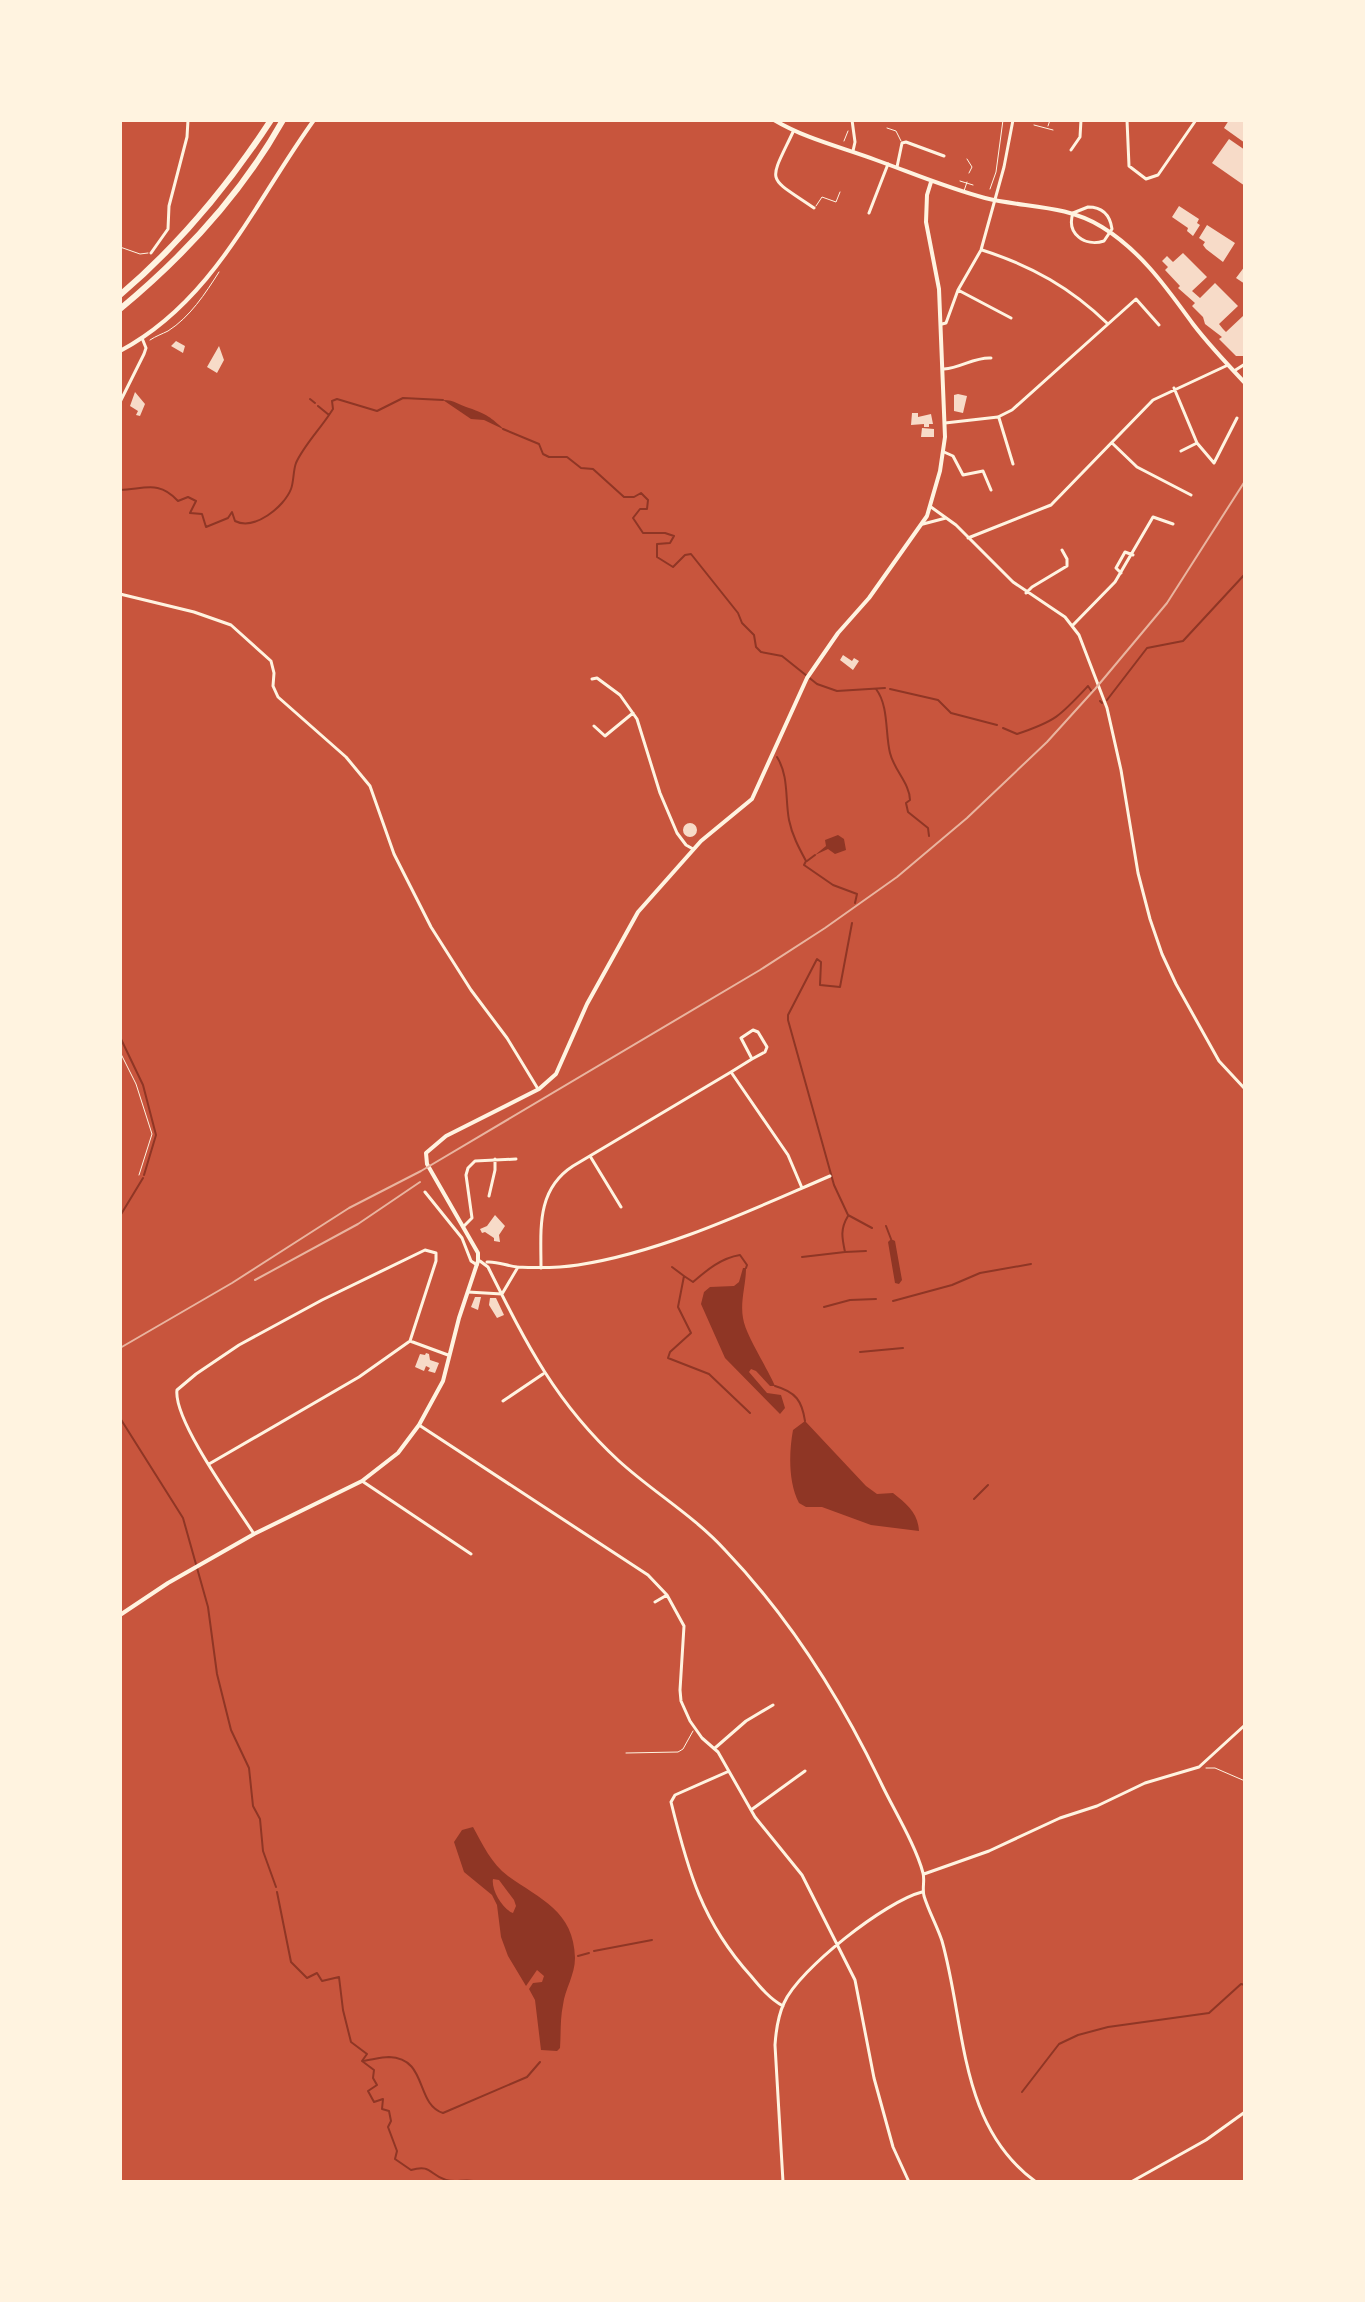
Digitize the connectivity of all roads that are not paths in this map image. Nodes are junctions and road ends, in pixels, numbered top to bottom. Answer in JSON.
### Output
{"nodes":[{"id":1,"x":188,"y":120,"type":"edge"},
{"id":2,"x":271,"y":120,"type":"edge"},
{"id":3,"x":283,"y":120,"type":"edge"},
{"id":4,"x":314,"y":120,"type":"edge"},
{"id":5,"x":774,"y":120,"type":"edge"},
{"id":6,"x":1003,"y":120,"type":"edge"},
{"id":7,"x":1013,"y":120,"type":"edge"},
{"id":8,"x":1050,"y":120,"type":"edge"},
{"id":9,"x":1081,"y":120,"type":"edge"},
{"id":10,"x":1127,"y":120,"type":"edge"},
{"id":11,"x":1196,"y":120,"type":"edge"},
{"id":12,"x":852,"y":123,"type":"edge"},
{"id":13,"x":1034,"y":125,"type":"dead end"},
{"id":14,"x":887,"y":128,"type":"dead end"},
{"id":15,"x":1048,"y":128,"type":"junction"},
{"id":16,"x":1053,"y":130,"type":"dead end"},
{"id":17,"x":793,"y":132,"type":"junction"},
{"id":18,"x":1002,"y":133,"type":"junction"},
{"id":19,"x":1011,"y":134,"type":"junction"},
{"id":20,"x":902,"y":143,"type":"junction"},
{"id":21,"x":1071,"y":150,"type":"dead end"},
{"id":22,"x":853,"y":152,"type":"junction"},
{"id":23,"x":944,"y":156,"type":"dead end"},
{"id":24,"x":967,"y":159,"type":"dead end"},
{"id":25,"x":888,"y":164,"type":"junction"},
{"id":26,"x":897,"y":167,"type":"junction"},
{"id":27,"x":996,"y":172,"type":"junction"},
{"id":28,"x":969,"y":173,"type":"dead end"},
{"id":29,"x":1003,"y":173,"type":"junction"},
{"id":30,"x":960,"y":181,"type":"dead end"},
{"id":31,"x":931,"y":182,"type":"junction"},
{"id":32,"x":966,"y":182,"type":"junction"},
{"id":33,"x":973,"y":185,"type":"dead end"},
{"id":34,"x":990,"y":189,"type":"dead end"},
{"id":35,"x":964,"y":191,"type":"junction"},
{"id":36,"x":840,"y":192,"type":"dead end"},
{"id":37,"x":996,"y":200,"type":"junction"},
{"id":38,"x":814,"y":208,"type":"joint"},
{"id":39,"x":869,"y":213,"type":"dead end"},
{"id":40,"x":1073,"y":213,"type":"junction"},
{"id":41,"x":1111,"y":233,"type":"junction"},
{"id":42,"x":120,"y":247,"type":"edge"},
{"id":43,"x":981,"y":250,"type":"junction"},
{"id":44,"x":151,"y":253,"type":"joint"},
{"id":45,"x":958,"y":290,"type":"junction"},
{"id":46,"x":120,"y":295,"type":"edge"},
{"id":47,"x":120,"y":309,"type":"edge"},
{"id":48,"x":1011,"y":318,"type":"dead end"},
{"id":49,"x":942,"y":324,"type":"junction"},
{"id":50,"x":1108,"y":324,"type":"junction"},
{"id":51,"x":1159,"y":325,"type":"dead end"},
{"id":52,"x":142,"y":338,"type":"junction"},
{"id":53,"x":120,"y":351,"type":"edge"},
{"id":54,"x":991,"y":358,"type":"dead end"},
{"id":55,"x":1245,"y":364,"type":"edge"},
{"id":56,"x":1228,"y":365,"type":"junction"},
{"id":57,"x":944,"y":369,"type":"junction"},
{"id":58,"x":1234,"y":371,"type":"junction"},
{"id":59,"x":1245,"y":383,"type":"edge"},
{"id":60,"x":1174,"y":388,"type":"junction"},
{"id":61,"x":120,"y":402,"type":"edge"},
{"id":62,"x":998,"y":417,"type":"junction"},
{"id":63,"x":1237,"y":418,"type":"dead end"},
{"id":64,"x":945,"y":423,"type":"junction"},
{"id":65,"x":1111,"y":441,"type":"junction"},
{"id":66,"x":1197,"y":443,"type":"junction"},
{"id":67,"x":1181,"y":451,"type":"dead end"},
{"id":68,"x":944,"y":452,"type":"junction"},
{"id":69,"x":1013,"y":464,"type":"dead end"},
{"id":70,"x":991,"y":490,"type":"dead end"},
{"id":71,"x":1191,"y":495,"type":"dead end"},
{"id":72,"x":931,"y":506,"type":"junction"},
{"id":73,"x":946,"y":518,"type":"junction"},
{"id":74,"x":922,"y":524,"type":"junction"},
{"id":75,"x":1173,"y":524,"type":"dead end"},
{"id":76,"x":968,"y":538,"type":"junction"},
{"id":77,"x":1062,"y":550,"type":"dead end"},
{"id":78,"x":1133,"y":555,"type":"junction"},
{"id":79,"x":1121,"y":573,"type":"junction"},
{"id":80,"x":1026,"y":593,"type":"junction"},
{"id":81,"x":120,"y":594,"type":"edge"},
{"id":82,"x":1073,"y":625,"type":"junction"},
{"id":83,"x":592,"y":679,"type":"dead end"},
{"id":84,"x":634,"y":712,"type":"junction"},
{"id":85,"x":594,"y":726,"type":"dead end"},
{"id":86,"x":693,"y":849,"type":"junction"},
{"id":87,"x":752,"y":1059,"type":"junction"},
{"id":88,"x":731,"y":1072,"type":"junction"},
{"id":89,"x":539,"y":1089,"type":"junction"},
{"id":90,"x":1245,"y":1089,"type":"edge"},
{"id":91,"x":590,"y":1156,"type":"junction"},
{"id":92,"x":495,"y":1159,"type":"junction"},
{"id":93,"x":516,"y":1159,"type":"dead end"},
{"id":94,"x":830,"y":1176,"type":"dead end"},
{"id":95,"x":802,"y":1188,"type":"junction"},
{"id":96,"x":425,"y":1192,"type":"dead end"},
{"id":97,"x":489,"y":1196,"type":"dead end"},
{"id":98,"x":621,"y":1207,"type":"dead end"},
{"id":99,"x":464,"y":1226,"type":"junction"},
{"id":100,"x":469,"y":1236,"type":"junction"},
{"id":101,"x":463,"y":1239,"type":"junction"},
{"id":102,"x":478,"y":1263,"type":"junction"},
{"id":103,"x":486,"y":1263,"type":"junction"},
{"id":104,"x":519,"y":1267,"type":"junction"},
{"id":105,"x":541,"y":1268,"type":"junction"},
{"id":106,"x":468,"y":1292,"type":"junction"},
{"id":107,"x":502,"y":1294,"type":"junction"},
{"id":108,"x":410,"y":1341,"type":"junction"},
{"id":109,"x":450,"y":1356,"type":"junction"},
{"id":110,"x":543,"y":1374,"type":"junction"},
{"id":111,"x":503,"y":1401,"type":"dead end"},
{"id":112,"x":419,"y":1425,"type":"junction"},
{"id":113,"x":209,"y":1464,"type":"junction"},
{"id":114,"x":362,"y":1481,"type":"junction"},
{"id":115,"x":254,"y":1534,"type":"junction"},
{"id":116,"x":471,"y":1554,"type":"dead end"},
{"id":117,"x":667,"y":1595,"type":"junction"},
{"id":118,"x":655,"y":1602,"type":"dead end"},
{"id":119,"x":120,"y":1615,"type":"edge"},
{"id":120,"x":773,"y":1705,"type":"dead end"},
{"id":121,"x":1245,"y":1725,"type":"edge"},
{"id":122,"x":695,"y":1729,"type":"junction"},
{"id":123,"x":715,"y":1748,"type":"junction"},
{"id":124,"x":626,"y":1753,"type":"dead end"},
{"id":125,"x":805,"y":1771,"type":"dead end"},
{"id":126,"x":729,"y":1772,"type":"junction"},
{"id":127,"x":751,"y":1810,"type":"junction"},
{"id":128,"x":924,"y":1874,"type":"junction"},
{"id":129,"x":923,"y":1892,"type":"junction"},
{"id":130,"x":838,"y":1945,"type":"junction"},
{"id":131,"x":783,"y":2006,"type":"junction"},
{"id":132,"x":1245,"y":2112,"type":"edge"},
{"id":133,"x":783,"y":2182,"type":"edge"},
{"id":134,"x":909,"y":2182,"type":"edge"},
{"id":135,"x":1036,"y":2182,"type":"edge"},
{"id":136,"x":1131,"y":2182,"type":"edge"}],
"edges":[{"from":1,"to":44,"type":"street"},
{"from":2,"to":46,"type":"highway"},
{"from":3,"to":47,"type":"highway"},
{"from":4,"to":52,"type":"street"},
{"from":5,"to":17,"type":"street"},
{"from":6,"to":18,"type":"lane"},
{"from":7,"to":19,"type":"street"},
{"from":8,"to":15,"type":"lane"},
{"from":9,"to":21,"type":"street"},
{"from":10,"to":11,"type":"street"},
{"from":12,"to":22,"type":"street"},
{"from":13,"to":15,"type":"lane"},
{"from":14,"to":20,"type":"lane"},
{"from":15,"to":16,"type":"lane"},
{"from":17,"to":22,"type":"street"},
{"from":17,"to":38,"type":"street"},
{"from":18,"to":19,"type":"lane"},
{"from":18,"to":27,"type":"lane"},
{"from":19,"to":29,"type":"street"},
{"from":20,"to":23,"type":"street"},
{"from":20,"to":26,"type":"street"},
{"from":22,"to":25,"type":"street"},
{"from":24,"to":28,"type":"lane"},
{"from":25,"to":26,"type":"street"},
{"from":25,"to":39,"type":"street"},
{"from":26,"to":31,"type":"street"},
{"from":27,"to":29,"type":"lane"},
{"from":27,"to":34,"type":"lane"},
{"from":29,"to":37,"type":"street"},
{"from":30,"to":32,"type":"lane"},
{"from":31,"to":35,"type":"street"},
{"from":31,"to":49,"type":"street"},
{"from":32,"to":33,"type":"lane"},
{"from":32,"to":35,"type":"lane"},
{"from":35,"to":37,"type":"street"},
{"from":36,"to":38,"type":"lane"},
{"from":37,"to":40,"type":"street"},
{"from":37,"to":43,"type":"street"},
{"from":40,"to":41,"type":"street"},
{"from":40,"to":41,"type":"street"},
{"from":40,"to":41,"type":"street"},
{"from":41,"to":56,"type":"street"},
{"from":42,"to":44,"type":"lane"},
{"from":43,"to":45,"type":"street"},
{"from":43,"to":50,"type":"street"},
{"from":45,"to":48,"type":"street"},
{"from":45,"to":49,"type":"street"},
{"from":49,"to":57,"type":"street"},
{"from":50,"to":51,"type":"street"},
{"from":50,"to":62,"type":"street"},
{"from":52,"to":53,"type":"street"},
{"from":52,"to":61,"type":"street"},
{"from":54,"to":57,"type":"street"},
{"from":55,"to":58,"type":"street"},
{"from":56,"to":58,"type":"street"},
{"from":56,"to":60,"type":"street"},
{"from":57,"to":64,"type":"street"},
{"from":58,"to":59,"type":"street"},
{"from":60,"to":65,"type":"street"},
{"from":60,"to":66,"type":"street"},
{"from":62,"to":64,"type":"street"},
{"from":62,"to":69,"type":"street"},
{"from":63,"to":66,"type":"street"},
{"from":64,"to":68,"type":"street"},
{"from":65,"to":71,"type":"street"},
{"from":65,"to":76,"type":"street"},
{"from":66,"to":67,"type":"street"},
{"from":68,"to":70,"type":"street"},
{"from":68,"to":72,"type":"street"},
{"from":72,"to":73,"type":"street"},
{"from":72,"to":74,"type":"street"},
{"from":73,"to":74,"type":"street"},
{"from":73,"to":76,"type":"street"},
{"from":74,"to":86,"type":"street"},
{"from":75,"to":78,"type":"street"},
{"from":76,"to":80,"type":"street"},
{"from":77,"to":80,"type":"street"},
{"from":78,"to":79,"type":"street"},
{"from":78,"to":79,"type":"street"},
{"from":79,"to":82,"type":"street"},
{"from":80,"to":82,"type":"street"},
{"from":81,"to":89,"type":"street"},
{"from":82,"to":90,"type":"street"},
{"from":83,"to":84,"type":"street"},
{"from":84,"to":85,"type":"street"},
{"from":84,"to":86,"type":"street"},
{"from":86,"to":89,"type":"street"},
{"from":87,"to":87,"type":"street"},
{"from":87,"to":88,"type":"street"},
{"from":88,"to":91,"type":"street"},
{"from":88,"to":95,"type":"street"},
{"from":89,"to":99,"type":"street"},
{"from":91,"to":98,"type":"street"},
{"from":91,"to":105,"type":"street"},
{"from":92,"to":93,"type":"street"},
{"from":92,"to":97,"type":"street"},
{"from":92,"to":99,"type":"street"},
{"from":94,"to":95,"type":"street"},
{"from":95,"to":105,"type":"street"},
{"from":96,"to":101,"type":"street"},
{"from":99,"to":100,"type":"street"},
{"from":100,"to":101,"type":"street"},
{"from":100,"to":102,"type":"street"},
{"from":101,"to":102,"type":"street"},
{"from":102,"to":103,"type":"street"},
{"from":102,"to":106,"type":"street"},
{"from":103,"to":104,"type":"street"},
{"from":103,"to":107,"type":"street"},
{"from":104,"to":105,"type":"street"},
{"from":104,"to":107,"type":"street"},
{"from":106,"to":107,"type":"street"},
{"from":106,"to":109,"type":"street"},
{"from":107,"to":110,"type":"street"},
{"from":108,"to":109,"type":"street"},
{"from":108,"to":113,"type":"street"},
{"from":108,"to":113,"type":"street"},
{"from":109,"to":112,"type":"street"},
{"from":110,"to":111,"type":"street"},
{"from":110,"to":128,"type":"street"},
{"from":112,"to":114,"type":"street"},
{"from":112,"to":117,"type":"street"},
{"from":113,"to":115,"type":"street"},
{"from":114,"to":115,"type":"street"},
{"from":114,"to":116,"type":"street"},
{"from":115,"to":119,"type":"street"},
{"from":117,"to":118,"type":"street"},
{"from":117,"to":122,"type":"street"},
{"from":120,"to":123,"type":"street"},
{"from":121,"to":128,"type":"street"},
{"from":122,"to":123,"type":"street"},
{"from":122,"to":124,"type":"lane"},
{"from":123,"to":126,"type":"street"},
{"from":125,"to":127,"type":"street"},
{"from":126,"to":127,"type":"street"},
{"from":126,"to":131,"type":"street"},
{"from":127,"to":130,"type":"street"},
{"from":128,"to":129,"type":"street"},
{"from":129,"to":130,"type":"street"},
{"from":129,"to":135,"type":"street"},
{"from":130,"to":131,"type":"street"},
{"from":130,"to":134,"type":"street"},
{"from":131,"to":133,"type":"street"},
{"from":132,"to":136,"type":"street"}]}
